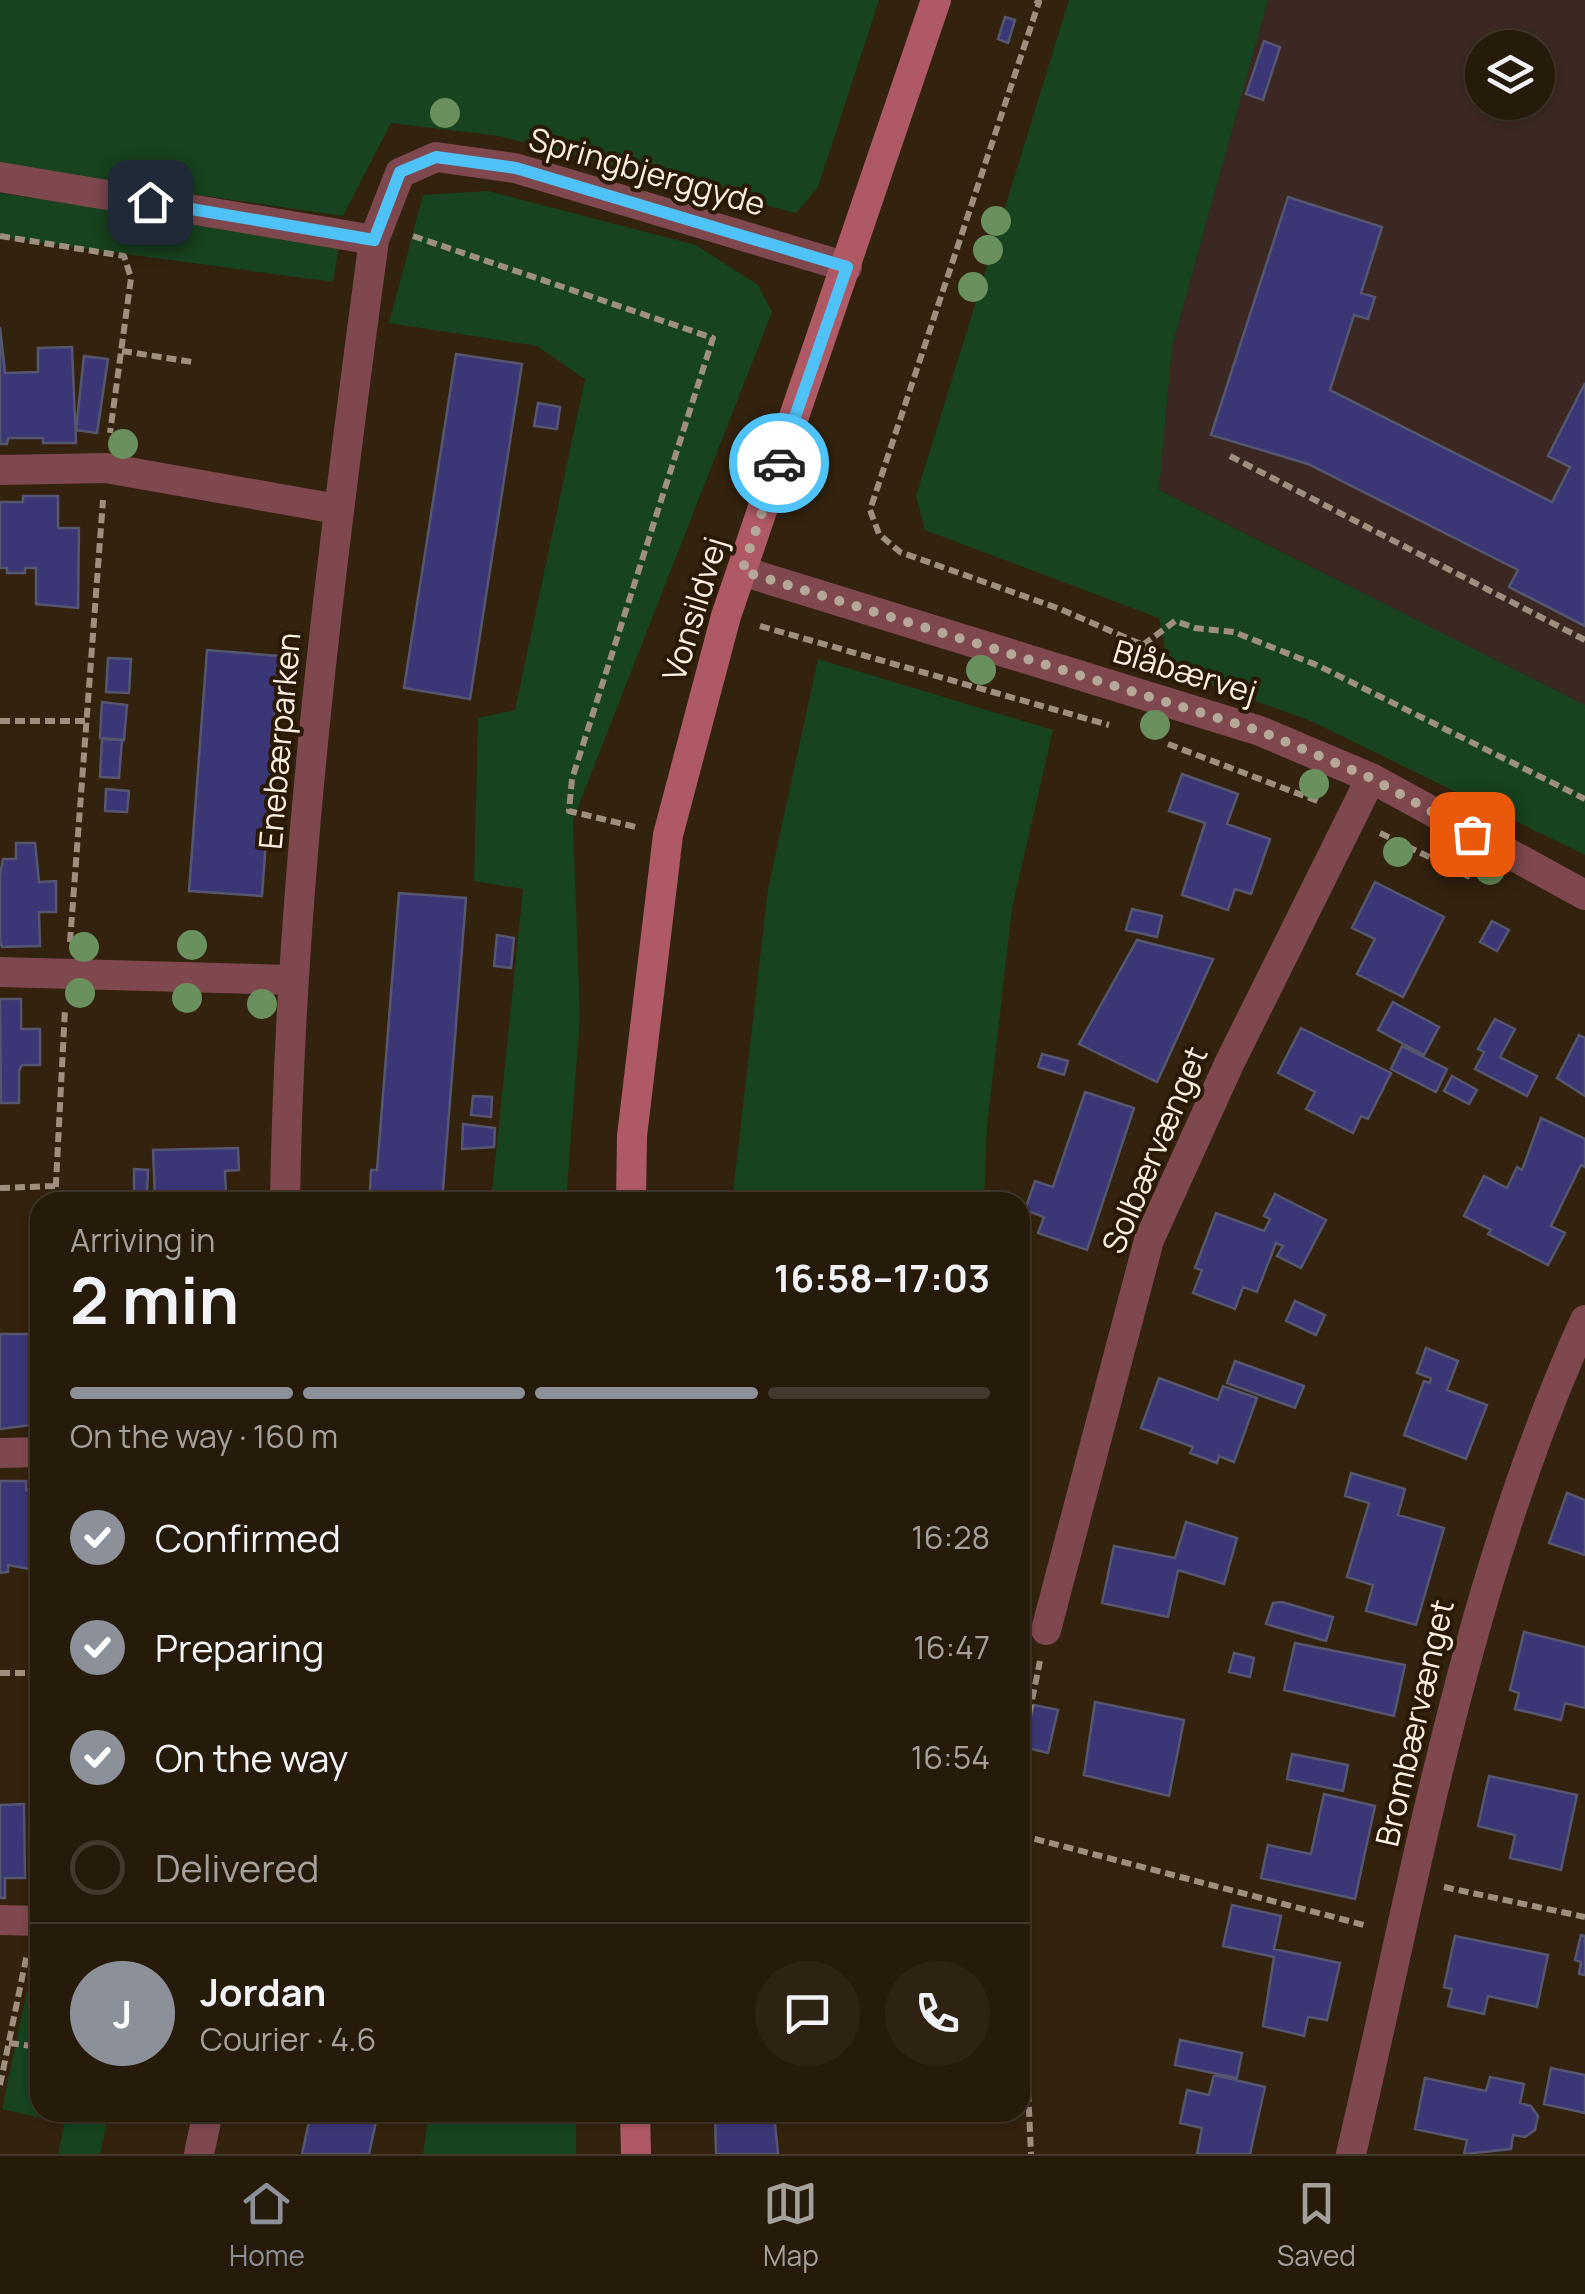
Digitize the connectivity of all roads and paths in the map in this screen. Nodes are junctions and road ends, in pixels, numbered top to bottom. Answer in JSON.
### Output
{"nodes":[{"id":1,"x":936,"y":0,"type":"edge"},
{"id":2,"x":1035,"y":0,"type":"edge"},
{"id":3,"x":0,"y":177,"type":"edge"},
{"id":4,"x":377,"y":232,"type":"junction"},
{"id":5,"x":0,"y":236,"type":"edge"},
{"id":6,"x":847,"y":267,"type":"junction"},
{"id":7,"x":122,"y":351,"type":"junction"},
{"id":8,"x":192,"y":362,"type":"dead end"},
{"id":9,"x":1230,"y":456,"type":"dead end"},
{"id":10,"x":106,"y":468,"type":"junction"},
{"id":11,"x":0,"y":470,"type":"edge"},
{"id":12,"x":337,"y":509,"type":"junction"},
{"id":13,"x":742,"y":571,"type":"junction"},
{"id":14,"x":726,"y":616,"type":"junction"},
{"id":15,"x":1585,"y":640,"type":"edge"},
{"id":16,"x":1143,"y":646,"type":"junction"},
{"id":17,"x":1144,"y":696,"type":"junction"},
{"id":18,"x":0,"y":720,"type":"edge"},
{"id":19,"x":86,"y":721,"type":"junction"},
{"id":20,"x":1115,"y":727,"type":"dead end"},
{"id":21,"x":1371,"y":778,"type":"junction"},
{"id":22,"x":1585,"y":799,"type":"edge"},
{"id":23,"x":668,"y":834,"type":"junction"},
{"id":24,"x":1585,"y":895,"type":"edge"},
{"id":25,"x":68,"y":971,"type":"junction"},
{"id":26,"x":0,"y":972,"type":"edge"},
{"id":27,"x":293,"y":980,"type":"junction"},
{"id":28,"x":55,"y":1186,"type":"junction"},
{"id":29,"x":0,"y":1188,"type":"edge"},
{"id":30,"x":55,"y":1192,"type":"edge"},
{"id":31,"x":285,"y":1192,"type":"edge"},
{"id":32,"x":631,"y":1192,"type":"edge"},
{"id":33,"x":1585,"y":1320,"type":"edge"},
{"id":34,"x":0,"y":1452,"type":"edge"},
{"id":35,"x":30,"y":1452,"type":"edge"},
{"id":36,"x":1046,"y":1630,"type":"joint"},
{"id":37,"x":30,"y":1672,"type":"edge"},
{"id":38,"x":0,"y":1673,"type":"edge"},
{"id":39,"x":1030,"y":1709,"type":"edge"},
{"id":40,"x":1030,"y":1838,"type":"edge"},
{"id":41,"x":1414,"y":1881,"type":"junction"},
{"id":42,"x":1585,"y":1917,"type":"edge"},
{"id":43,"x":0,"y":1920,"type":"edge"},
{"id":44,"x":30,"y":1921,"type":"edge"},
{"id":45,"x":1402,"y":1935,"type":"junction"},
{"id":46,"x":30,"y":1952,"type":"edge"},
{"id":47,"x":9,"y":2043,"type":"junction"},
{"id":48,"x":30,"y":2046,"type":"edge"},
{"id":49,"x":0,"y":2086,"type":"edge"},
{"id":50,"x":206,"y":2122,"type":"edge"},
{"id":51,"x":636,"y":2122,"type":"edge"},
{"id":52,"x":1030,"y":2122,"type":"edge"},
{"id":53,"x":199,"y":2154,"type":"edge"},
{"id":54,"x":636,"y":2154,"type":"edge"},
{"id":55,"x":1031,"y":2154,"type":"edge"},
{"id":56,"x":1351,"y":2154,"type":"edge"}],
"edges":[{"from":1,"to":6,"type":"main road","name":"Vonsildvej"},
{"from":2,"to":16,"type":"path"},
{"from":3,"to":4,"type":"street"},
{"from":4,"to":6,"type":"street","name":"Springbjerggyde"},
{"from":4,"to":12,"type":"street","name":"Enebærparken"},
{"from":4,"to":23,"type":"path"},
{"from":5,"to":7,"type":"path"},
{"from":6,"to":13,"type":"main road","name":"Vonsildvej"},
{"from":7,"to":8,"type":"path"},
{"from":7,"to":10,"type":"path"},
{"from":9,"to":15,"type":"path"},
{"from":10,"to":11,"type":"street"},
{"from":10,"to":12,"type":"street"},
{"from":10,"to":19,"type":"path"},
{"from":12,"to":27,"type":"street","name":"Enebærparken"},
{"from":13,"to":14,"type":"main road","name":"Vonsildvej"},
{"from":13,"to":17,"type":"street","name":"Blåbærvej"},
{"from":14,"to":20,"type":"path"},
{"from":14,"to":23,"type":"main road","name":"Vonsildvej"},
{"from":16,"to":17,"type":"path"},
{"from":16,"to":22,"type":"path"},
{"from":17,"to":21,"type":"street","name":"Blåbærvej"},
{"from":18,"to":19,"type":"path"},
{"from":19,"to":25,"type":"path"},
{"from":21,"to":24,"type":"street","name":"Blåbærvej"},
{"from":21,"to":36,"type":"street","name":"Solbærvænget"},
{"from":23,"to":32,"type":"main road","name":"Vonsildvej"},
{"from":25,"to":26,"type":"street"},
{"from":25,"to":27,"type":"street"},
{"from":25,"to":28,"type":"path"},
{"from":27,"to":31,"type":"street","name":"Enebærparken"},
{"from":28,"to":29,"type":"path"},
{"from":28,"to":30,"type":"path"},
{"from":33,"to":41,"type":"street","name":"Brombærvænget"},
{"from":34,"to":35,"type":"street"},
{"from":36,"to":39,"type":"path"},
{"from":37,"to":38,"type":"path"},
{"from":40,"to":45,"type":"path"},
{"from":41,"to":42,"type":"path"},
{"from":41,"to":45,"type":"street","name":"Brombærvænget"},
{"from":43,"to":44,"type":"street"},
{"from":45,"to":56,"type":"street","name":"Brombærvænget"},
{"from":46,"to":47,"type":"path"},
{"from":47,"to":48,"type":"path"},
{"from":47,"to":49,"type":"path"},
{"from":50,"to":53,"type":"street"},
{"from":51,"to":54,"type":"main road"},
{"from":52,"to":55,"type":"path"}]}
